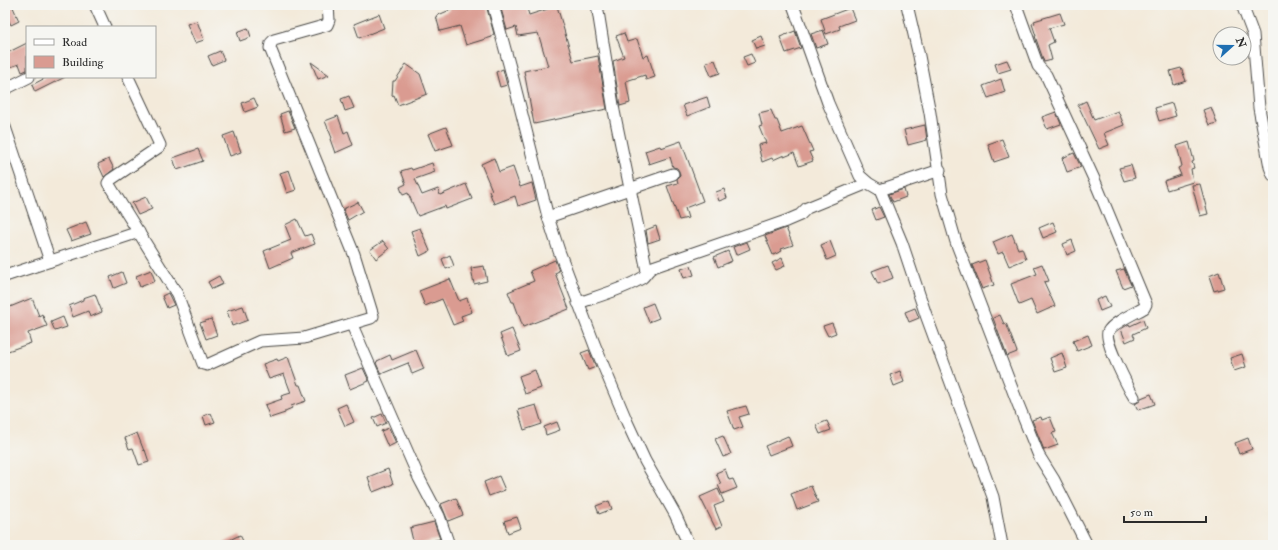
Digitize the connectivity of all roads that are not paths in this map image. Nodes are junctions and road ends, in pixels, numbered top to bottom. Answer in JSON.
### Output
{"nodes":[{"id":1,"x":95,"y":5,"type":"edge"},
{"id":2,"x":328,"y":5,"type":"edge"},
{"id":3,"x":492,"y":5,"type":"edge"},
{"id":4,"x":597,"y":5,"type":"edge"},
{"id":5,"x":793,"y":5,"type":"edge"},
{"id":6,"x":907,"y":5,"type":"edge"},
{"id":7,"x":1016,"y":5,"type":"edge"},
{"id":8,"x":1242,"y":5,"type":"edge"},
{"id":9,"x":105,"y":26,"type":"edge"},
{"id":10,"x":27,"y":78,"type":"edge"},
{"id":11,"x":128,"y":78,"type":"edge"},
{"id":12,"x":5,"y":89,"type":"edge"},
{"id":13,"x":5,"y":127,"type":"edge"},
{"id":14,"x":940,"y":170,"type":"junction"},
{"id":15,"x":673,"y":174,"type":"dead end"},
{"id":16,"x":1273,"y":175,"type":"edge"},
{"id":17,"x":868,"y":183,"type":"junction"},
{"id":18,"x":630,"y":189,"type":"junction"},
{"id":19,"x":880,"y":190,"type":"junction"},
{"id":20,"x":548,"y":217,"type":"junction"},
{"id":21,"x":138,"y":232,"type":"junction"},
{"id":22,"x":50,"y":261,"type":"junction"},
{"id":23,"x":647,"y":271,"type":"junction"},
{"id":24,"x":5,"y":276,"type":"edge"},
{"id":25,"x":578,"y":303,"type":"junction"},
{"id":26,"x":352,"y":325,"type":"junction"},
{"id":27,"x":1134,"y":397,"type":"dead end"},
{"id":28,"x":449,"y":545,"type":"edge"},
{"id":29,"x":689,"y":545,"type":"edge"},
{"id":30,"x":1002,"y":545,"type":"edge"},
{"id":31,"x":1087,"y":545,"type":"edge"}],
"edges":[{"from":1,"to":9,"type":"street"},
{"from":2,"to":26,"type":"street"},
{"from":3,"to":20,"type":"street"},
{"from":4,"to":18,"type":"street"},
{"from":5,"to":17,"type":"street"},
{"from":6,"to":14,"type":"street"},
{"from":7,"to":27,"type":"street"},
{"from":8,"to":16,"type":"street"},
{"from":10,"to":12,"type":"street"},
{"from":11,"to":21,"type":"street"},
{"from":13,"to":22,"type":"street"},
{"from":14,"to":19,"type":"street"},
{"from":14,"to":31,"type":"street"},
{"from":15,"to":18,"type":"street"},
{"from":17,"to":19,"type":"street"},
{"from":17,"to":23,"type":"street"},
{"from":18,"to":20,"type":"street"},
{"from":18,"to":23,"type":"street"},
{"from":19,"to":30,"type":"street"},
{"from":20,"to":25,"type":"street"},
{"from":21,"to":22,"type":"street"},
{"from":21,"to":26,"type":"street"},
{"from":22,"to":24,"type":"street"},
{"from":23,"to":25,"type":"street"},
{"from":25,"to":29,"type":"street"},
{"from":26,"to":28,"type":"street"}]}
